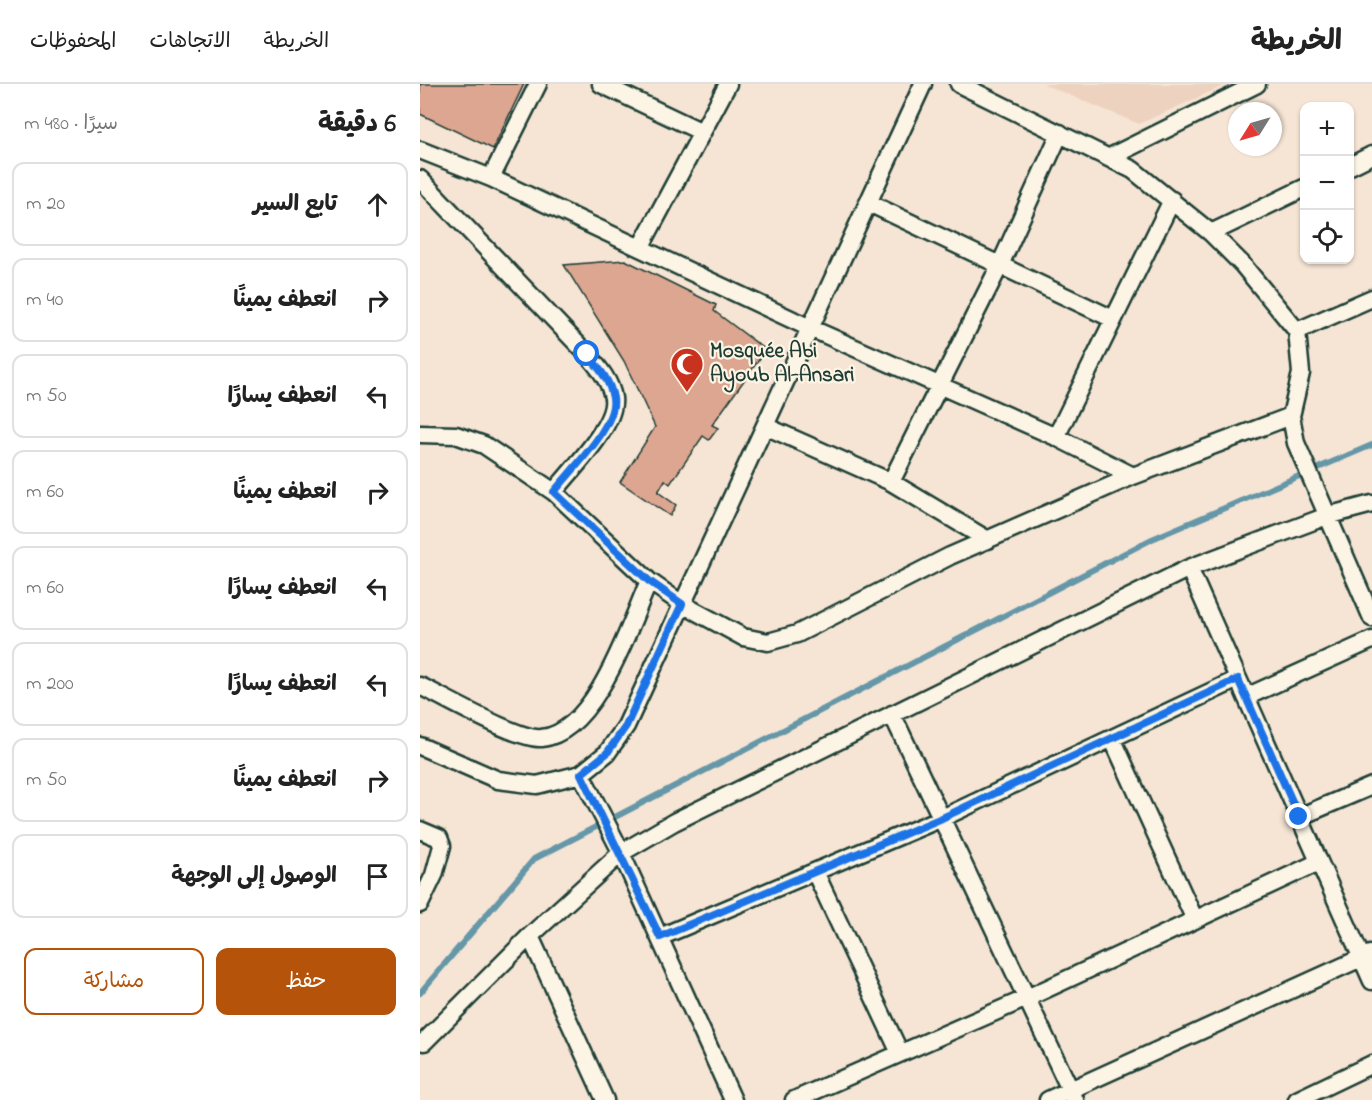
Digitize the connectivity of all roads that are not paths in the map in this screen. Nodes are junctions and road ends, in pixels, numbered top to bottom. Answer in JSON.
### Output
{"nodes":[{"id":1,"x":538,"y":84,"type":"edge"},
{"id":2,"x":601,"y":84,"type":"edge"},
{"id":3,"x":728,"y":84,"type":"edge"},
{"id":4,"x":923,"y":84,"type":"edge"},
{"id":5,"x":959,"y":84,"type":"edge"},
{"id":6,"x":1257,"y":84,"type":"edge"},
{"id":7,"x":702,"y":132,"type":"junction"},
{"id":8,"x":1060,"y":133,"type":"junction"},
{"id":9,"x":420,"y":150,"type":"edge"},
{"id":10,"x":1372,"y":155,"type":"edge"},
{"id":11,"x":1110,"y":157,"type":"junction"},
{"id":12,"x":1354,"y":164,"type":"edge"},
{"id":13,"x":491,"y":178,"type":"junction"},
{"id":14,"x":420,"y":179,"type":"edge"},
{"id":15,"x":1300,"y":190,"type":"edge"},
{"id":16,"x":1172,"y":200,"type":"junction"},
{"id":17,"x":869,"y":203,"type":"junction"},
{"id":18,"x":1211,"y":233,"type":"junction"},
{"id":19,"x":640,"y":248,"type":"junction"},
{"id":20,"x":1000,"y":265,"type":"junction"},
{"id":21,"x":1372,"y":298,"type":"edge"},
{"id":22,"x":1113,"y":319,"type":"junction"},
{"id":23,"x":810,"y":328,"type":"junction"},
{"id":24,"x":1297,"y":332,"type":"junction"},
{"id":25,"x":940,"y":385,"type":"junction"},
{"id":26,"x":1291,"y":416,"type":"junction"},
{"id":27,"x":765,"y":426,"type":"junction"},
{"id":28,"x":420,"y":434,"type":"edge"},
{"id":29,"x":1056,"y":436,"type":"junction"},
{"id":30,"x":1133,"y":476,"type":"junction"},
{"id":31,"x":891,"y":482,"type":"junction"},
{"id":32,"x":554,"y":492,"type":"junction"},
{"id":33,"x":1372,"y":504,"type":"edge"},
{"id":34,"x":1327,"y":516,"type":"junction"},
{"id":35,"x":988,"y":540,"type":"junction"},
{"id":36,"x":1189,"y":568,"type":"junction"},
{"id":37,"x":649,"y":581,"type":"junction"},
{"id":38,"x":682,"y":604,"type":"junction"},
{"id":39,"x":1372,"y":618,"type":"edge"},
{"id":40,"x":1372,"y":640,"type":"edge"},
{"id":41,"x":1238,"y":679,"type":"junction"},
{"id":42,"x":420,"y":686,"type":"edge"},
{"id":43,"x":1246,"y":697,"type":"junction"},
{"id":44,"x":892,"y":714,"type":"junction"},
{"id":45,"x":1112,"y":738,"type":"junction"},
{"id":46,"x":420,"y":746,"type":"edge"},
{"id":47,"x":581,"y":774,"type":"junction"},
{"id":48,"x":1372,"y":786,"type":"edge"},
{"id":49,"x":1299,"y":817,"type":"junction"},
{"id":50,"x":942,"y":818,"type":"junction"},
{"id":51,"x":420,"y":830,"type":"edge"},
{"id":52,"x":619,"y":848,"type":"junction"},
{"id":53,"x":1319,"y":862,"type":"junction"},
{"id":54,"x":814,"y":872,"type":"junction"},
{"id":55,"x":420,"y":904,"type":"edge"},
{"id":56,"x":1195,"y":920,"type":"junction"},
{"id":57,"x":530,"y":936,"type":"junction"},
{"id":58,"x":660,"y":937,"type":"junction"},
{"id":59,"x":1367,"y":955,"type":"edge"},
{"id":60,"x":1372,"y":981,"type":"edge"},
{"id":61,"x":1027,"y":998,"type":"junction"},
{"id":62,"x":424,"y":1042,"type":"dead end"},
{"id":63,"x":900,"y":1053,"type":"junction"},
{"id":64,"x":1372,"y":1064,"type":"edge"},
{"id":65,"x":1073,"y":1095,"type":"edge"},
{"id":66,"x":605,"y":1100,"type":"edge"},
{"id":67,"x":733,"y":1100,"type":"edge"},
{"id":68,"x":794,"y":1100,"type":"edge"},
{"id":69,"x":1048,"y":1100,"type":"edge"},
{"id":70,"x":1297,"y":1100,"type":"edge"}],
"edges":[{"from":1,"to":13,"type":"street"},
{"from":2,"to":7,"type":"street"},
{"from":3,"to":7,"type":"street"},
{"from":4,"to":17,"type":"street"},
{"from":5,"to":8,"type":"street"},
{"from":6,"to":11,"type":"street"},
{"from":7,"to":19,"type":"street"},
{"from":8,"to":11,"type":"street"},
{"from":8,"to":20,"type":"street"},
{"from":9,"to":13,"type":"street"},
{"from":10,"to":12,"type":"street"},
{"from":11,"to":16,"type":"street"},
{"from":13,"to":19,"type":"street"},
{"from":14,"to":32,"type":"street"},
{"from":15,"to":18,"type":"street"},
{"from":16,"to":18,"type":"street"},
{"from":16,"to":22,"type":"street"},
{"from":17,"to":20,"type":"street"},
{"from":17,"to":23,"type":"street"},
{"from":18,"to":24,"type":"street"},
{"from":19,"to":23,"type":"street"},
{"from":20,"to":22,"type":"street"},
{"from":20,"to":25,"type":"street"},
{"from":21,"to":24,"type":"street"},
{"from":22,"to":29,"type":"street"},
{"from":23,"to":25,"type":"street"},
{"from":23,"to":27,"type":"street"},
{"from":24,"to":26,"type":"street"},
{"from":25,"to":29,"type":"street"},
{"from":25,"to":31,"type":"street"},
{"from":26,"to":30,"type":"street"},
{"from":26,"to":34,"type":"street"},
{"from":27,"to":31,"type":"street"},
{"from":27,"to":38,"type":"street"},
{"from":28,"to":32,"type":"street"},
{"from":29,"to":30,"type":"street"},
{"from":30,"to":35,"type":"street"},
{"from":31,"to":35,"type":"street"},
{"from":32,"to":37,"type":"street"},
{"from":33,"to":34,"type":"street"},
{"from":34,"to":36,"type":"street"},
{"from":34,"to":39,"type":"street"},
{"from":35,"to":38,"type":"street"},
{"from":36,"to":41,"type":"street"},
{"from":36,"to":44,"type":"street"},
{"from":37,"to":38,"type":"street"},
{"from":37,"to":42,"type":"street"},
{"from":38,"to":47,"type":"street"},
{"from":40,"to":43,"type":"street"},
{"from":41,"to":43,"type":"street"},
{"from":41,"to":45,"type":"street"},
{"from":43,"to":49,"type":"street"},
{"from":44,"to":50,"type":"street"},
{"from":44,"to":52,"type":"street"},
{"from":45,"to":50,"type":"street"},
{"from":45,"to":56,"type":"street"},
{"from":46,"to":47,"type":"street"},
{"from":47,"to":52,"type":"street"},
{"from":48,"to":49,"type":"street"},
{"from":49,"to":53,"type":"street"},
{"from":50,"to":54,"type":"street"},
{"from":50,"to":61,"type":"street"},
{"from":51,"to":55,"type":"street"},
{"from":52,"to":57,"type":"street"},
{"from":52,"to":58,"type":"street"},
{"from":53,"to":56,"type":"street"},
{"from":53,"to":59,"type":"street"},
{"from":54,"to":58,"type":"street"},
{"from":54,"to":63,"type":"street"},
{"from":56,"to":61,"type":"street"},
{"from":57,"to":62,"type":"street"},
{"from":57,"to":66,"type":"street"},
{"from":58,"to":67,"type":"street"},
{"from":59,"to":60,"type":"street"},
{"from":59,"to":65,"type":"street"},
{"from":61,"to":63,"type":"street"},
{"from":61,"to":65,"type":"street"},
{"from":63,"to":68,"type":"street"},
{"from":64,"to":70,"type":"street"},
{"from":65,"to":69,"type":"street"}]}
